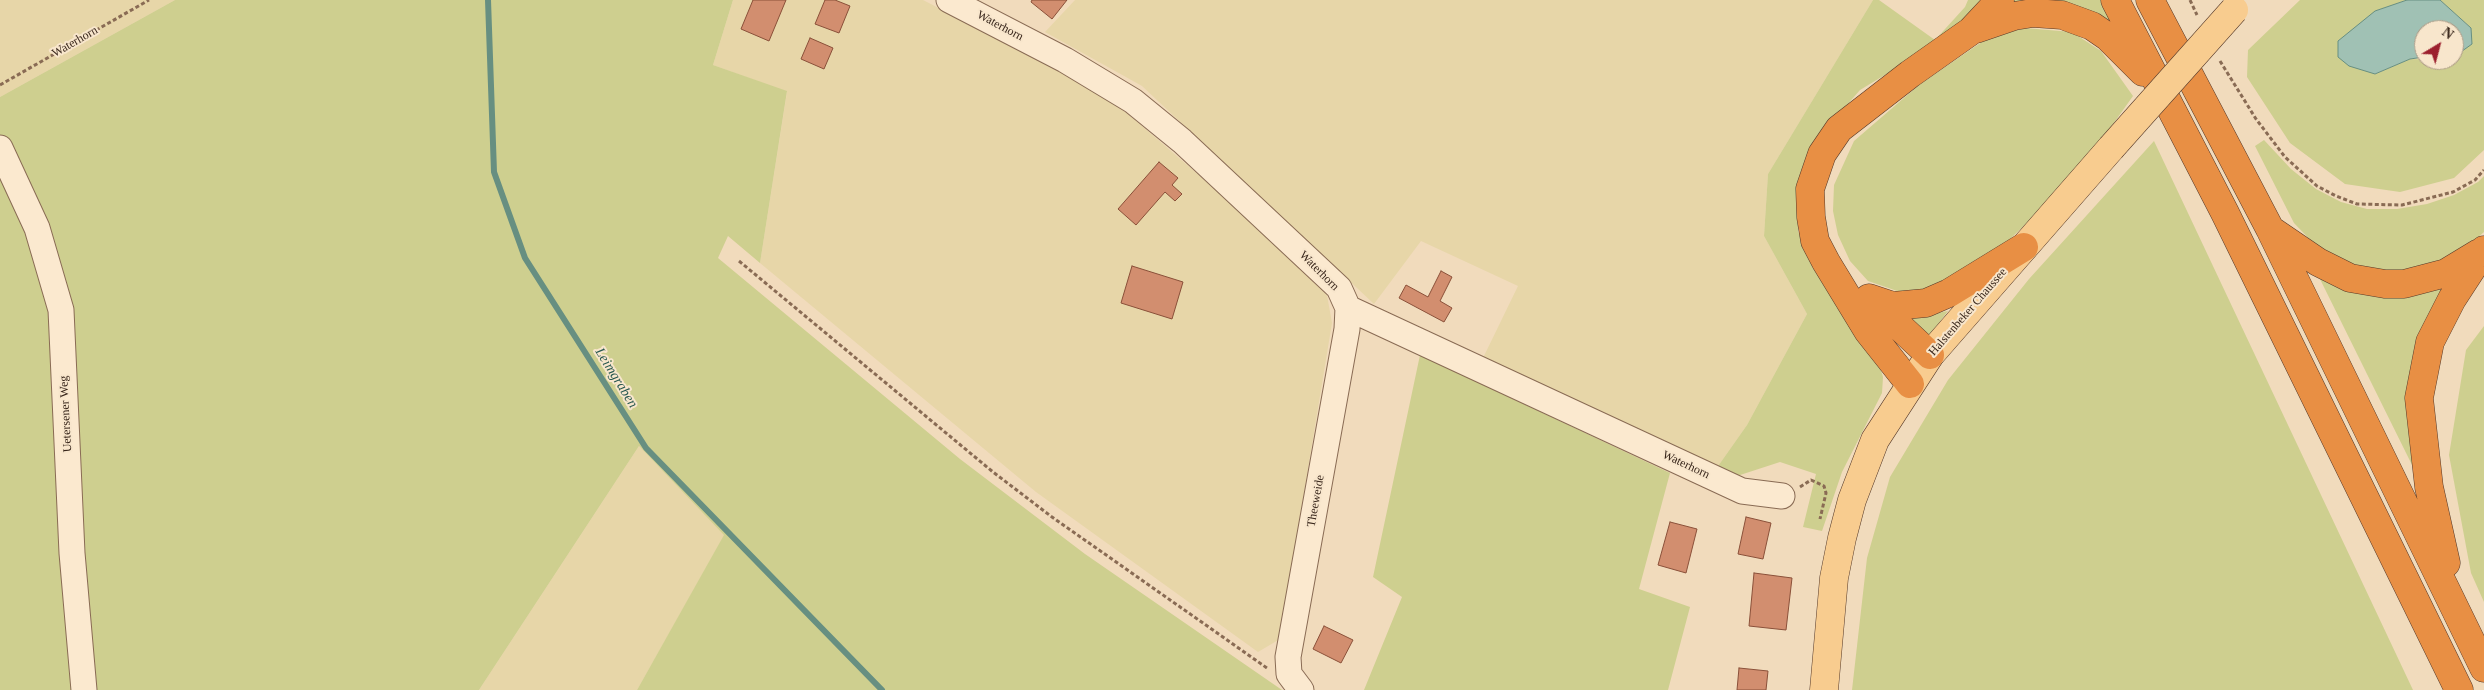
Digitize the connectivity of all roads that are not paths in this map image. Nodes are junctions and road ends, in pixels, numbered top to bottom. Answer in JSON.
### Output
{"nodes":[{"id":1,"x":949,"y":0,"type":"edge"},
{"id":2,"x":2000,"y":0,"type":"edge"},
{"id":3,"x":2115,"y":0,"type":"edge"},
{"id":4,"x":2150,"y":0,"type":"edge"},
{"id":5,"x":2239,"y":5,"type":"edge"},
{"id":6,"x":1971,"y":31,"type":"junction"},
{"id":7,"x":2160,"y":89,"type":"junction"},
{"id":8,"x":0,"y":148,"type":"edge"},
{"id":9,"x":2270,"y":229,"type":"junction"},
{"id":10,"x":2024,"y":247,"type":"junction"},
{"id":11,"x":2484,"y":250,"type":"edge"},
{"id":12,"x":1826,"y":262,"type":"junction"},
{"id":13,"x":1869,"y":298,"type":"junction"},
{"id":14,"x":1348,"y":308,"type":"junction"},
{"id":15,"x":1930,"y":355,"type":"junction"},
{"id":16,"x":1910,"y":384,"type":"junction"},
{"id":17,"x":1782,"y":496,"type":"dead end"},
{"id":18,"x":2458,"y":613,"type":"junction"},
{"id":19,"x":2484,"y":668,"type":"edge"},
{"id":20,"x":1295,"y":682,"type":"edge"},
{"id":21,"x":84,"y":690,"type":"edge"},
{"id":22,"x":1824,"y":690,"type":"edge"},
{"id":23,"x":2459,"y":690,"type":"edge"}],
"edges":[{"from":1,"to":14,"type":"street","name":"Waterhorn"},
{"from":2,"to":6,"type":"highway"},
{"from":3,"to":7,"type":"highway"},
{"from":4,"to":9,"type":"highway"},
{"from":5,"to":10,"type":"main road","name":"Halstenbeker Chaussee","bridge":true},
{"from":6,"to":7,"type":"highway"},
{"from":6,"to":12,"type":"highway"},
{"from":7,"to":23,"type":"highway"},
{"from":8,"to":21,"type":"street","name":"Uetersener Weg"},
{"from":9,"to":11,"type":"highway"},
{"from":9,"to":18,"type":"highway"},
{"from":10,"to":13,"type":"highway"},
{"from":10,"to":15,"type":"main road","name":"Halstenbeker Chaussee"},
{"from":11,"to":18,"type":"highway"},
{"from":12,"to":13,"type":"highway"},
{"from":12,"to":16,"type":"highway"},
{"from":13,"to":15,"type":"highway"},
{"from":14,"to":17,"type":"street","name":"Waterhorn"},
{"from":14,"to":20,"type":"street","name":"Theeweide"},
{"from":15,"to":16,"type":"main road","name":"Halstenbeker Chaussee"},
{"from":16,"to":22,"type":"main road","name":"Halstenbeker Chaussee"},
{"from":18,"to":19,"type":"highway"}]}
